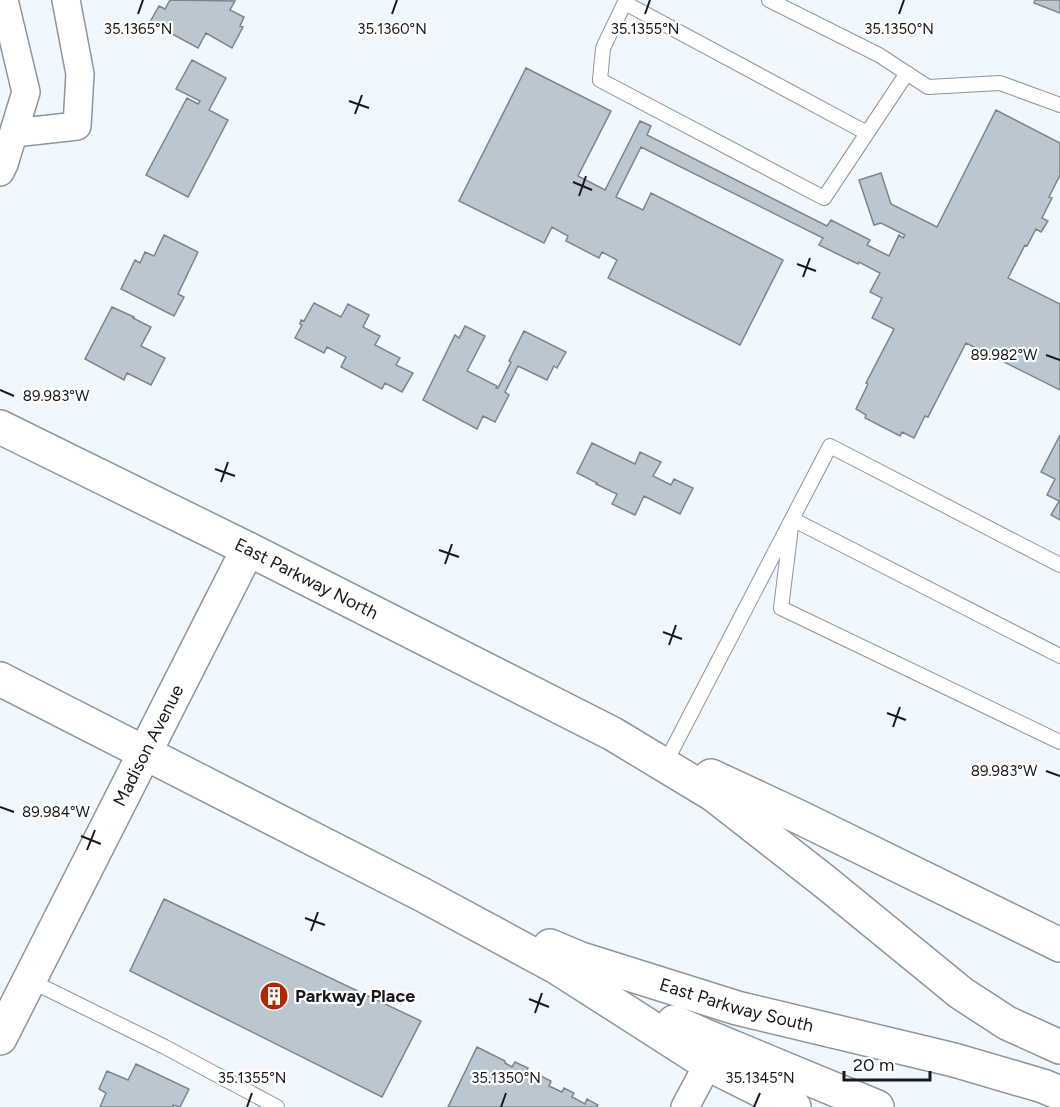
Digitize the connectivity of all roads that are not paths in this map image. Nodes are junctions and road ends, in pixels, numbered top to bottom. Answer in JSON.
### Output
{"nodes":[{"id":1,"x":4,"y":0,"type":"edge"},
{"id":2,"x":66,"y":0,"type":"edge"},
{"id":3,"x":769,"y":0,"type":"edge"},
{"id":4,"x":625,"y":2,"type":"edge"},
{"id":5,"x":908,"y":73,"type":"junction"},
{"id":6,"x":1060,"y":105,"type":"edge"},
{"id":7,"x":14,"y":133,"type":"junction"},
{"id":8,"x":867,"y":133,"type":"junction"},
{"id":9,"x":0,"y":172,"type":"edge"},
{"id":10,"x":0,"y":427,"type":"edge"},
{"id":11,"x":792,"y":519,"type":"junction"},
{"id":12,"x":248,"y":549,"type":"junction"},
{"id":13,"x":1060,"y":565,"type":"edge"},
{"id":14,"x":1060,"y":656,"type":"edge"},
{"id":15,"x":0,"y":679,"type":"edge"},
{"id":16,"x":613,"y":734,"type":"junction"},
{"id":17,"x":1060,"y":742,"type":"edge"},
{"id":18,"x":145,"y":753,"type":"junction"},
{"id":19,"x":669,"y":756,"type":"junction"},
{"id":20,"x":423,"y":896,"type":"junction"},
{"id":21,"x":1054,"y":940,"type":"edge"},
{"id":22,"x":558,"y":968,"type":"junction"},
{"id":23,"x":29,"y":980,"type":"junction"},
{"id":24,"x":0,"y":1038,"type":"edge"},
{"id":25,"x":1060,"y":1047,"type":"edge"},
{"id":26,"x":708,"y":1064,"type":"junction"},
{"id":27,"x":1060,"y":1093,"type":"edge"},
{"id":28,"x":277,"y":1107,"type":"edge"},
{"id":29,"x":686,"y":1107,"type":"edge"},
{"id":30,"x":795,"y":1107,"type":"edge"},
{"id":31,"x":878,"y":1107,"type":"edge"}],
"edges":[{"from":1,"to":7,"type":"street"},
{"from":2,"to":7,"type":"street"},
{"from":3,"to":5,"type":"lane"},
{"from":4,"to":8,"type":"lane"},
{"from":4,"to":8,"type":"lane"},
{"from":5,"to":6,"type":"lane"},
{"from":5,"to":8,"type":"lane"},
{"from":7,"to":9,"type":"street"},
{"from":10,"to":12,"type":"main road","name":"East Parkway North"},
{"from":11,"to":13,"type":"lane"},
{"from":11,"to":14,"type":"lane"},
{"from":11,"to":17,"type":"lane"},
{"from":11,"to":19,"type":"lane"},
{"from":12,"to":16,"type":"main road","name":"East Parkway North"},
{"from":12,"to":18,"type":"main road","name":"Madison Avenue"},
{"from":15,"to":18,"type":"main road"},
{"from":16,"to":19,"type":"main road"},
{"from":16,"to":25,"type":"main road"},
{"from":18,"to":20,"type":"main road"},
{"from":18,"to":23,"type":"main road","name":"Madison Avenue"},
{"from":19,"to":21,"type":"main road"},
{"from":20,"to":22,"type":"main road"},
{"from":20,"to":27,"type":"main road","name":"East Parkway South"},
{"from":22,"to":26,"type":"main road"},
{"from":22,"to":31,"type":"main road"},
{"from":23,"to":24,"type":"main road","name":"Madison Avenue"},
{"from":23,"to":28,"type":"lane"},
{"from":26,"to":29,"type":"street"},
{"from":26,"to":30,"type":"main road"}]}
